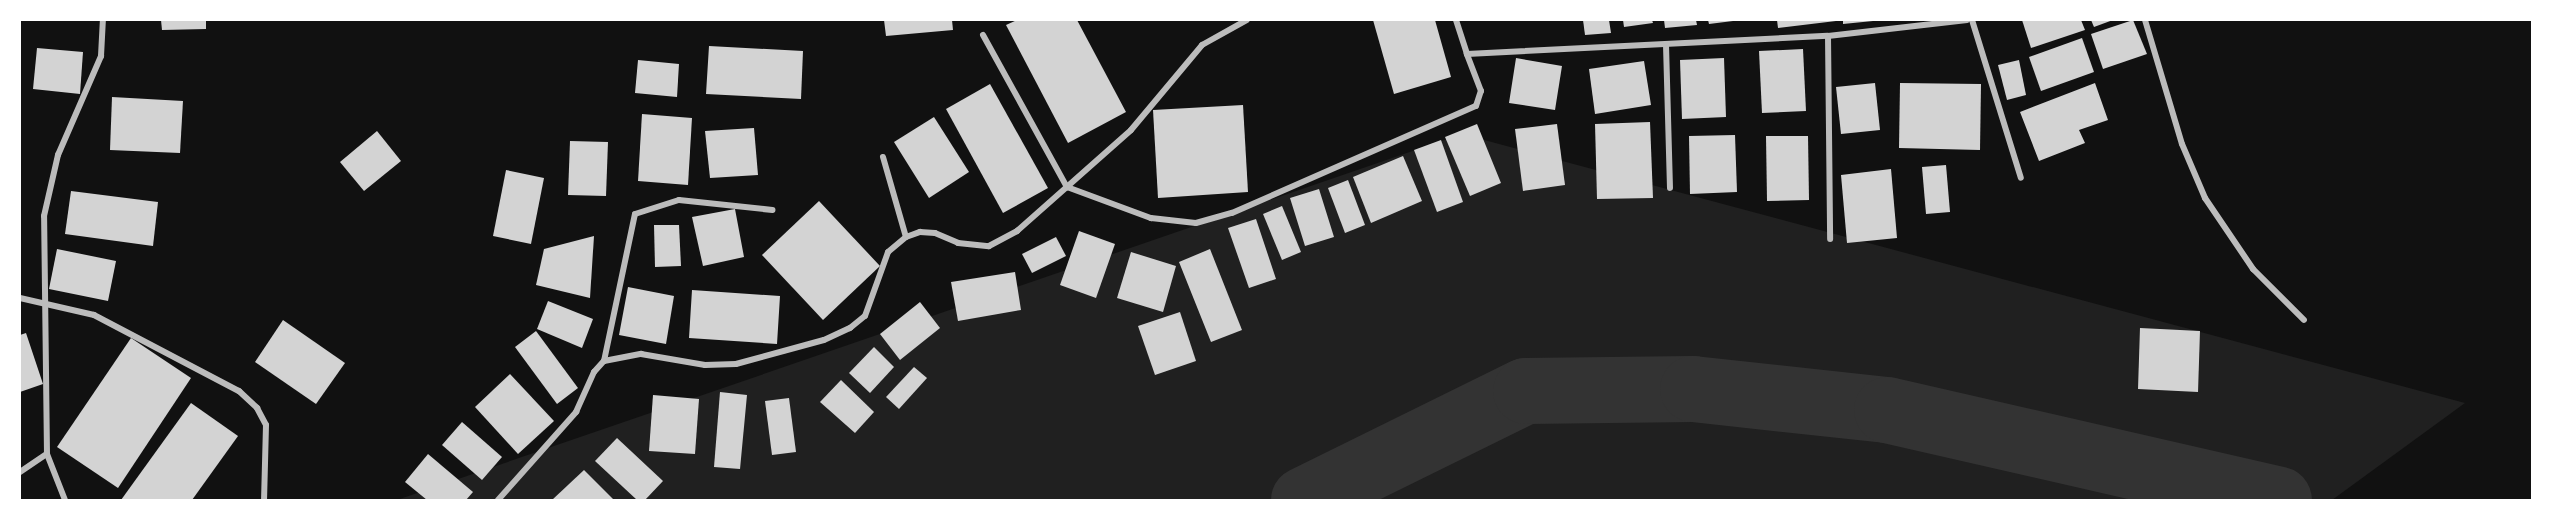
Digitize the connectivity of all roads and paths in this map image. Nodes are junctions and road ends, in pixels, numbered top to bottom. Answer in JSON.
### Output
{"nodes":[{"id":1,"x":103,"y":20,"type":"edge"},
{"id":2,"x":1247,"y":20,"type":"edge"},
{"id":3,"x":1456,"y":20,"type":"edge"},
{"id":4,"x":1967,"y":20,"type":"edge"},
{"id":5,"x":1972,"y":20,"type":"edge"},
{"id":6,"x":2145,"y":20,"type":"edge"},
{"id":7,"x":983,"y":35,"type":"dead end"},
{"id":8,"x":1828,"y":36,"type":"junction"},
{"id":9,"x":1666,"y":45,"type":"junction"},
{"id":10,"x":1467,"y":54,"type":"junction"},
{"id":11,"x":883,"y":157,"type":"dead end"},
{"id":12,"x":2021,"y":178,"type":"dead end"},
{"id":13,"x":1067,"y":187,"type":"junction"},
{"id":14,"x":1670,"y":188,"type":"dead end"},
{"id":15,"x":772,"y":210,"type":"dead end"},
{"id":16,"x":906,"y":237,"type":"junction"},
{"id":17,"x":1830,"y":239,"type":"dead end"},
{"id":18,"x":20,"y":298,"type":"edge"},
{"id":19,"x":43,"y":303,"type":"junction"},
{"id":20,"x":2304,"y":320,"type":"dead end"},
{"id":21,"x":604,"y":361,"type":"junction"},
{"id":22,"x":47,"y":454,"type":"junction"},
{"id":23,"x":20,"y":472,"type":"edge"},
{"id":24,"x":65,"y":501,"type":"edge"},
{"id":25,"x":264,"y":501,"type":"edge"},
{"id":26,"x":498,"y":501,"type":"edge"}],
"edges":[{"from":1,"to":19,"type":"street"},
{"from":2,"to":13,"type":"street"},
{"from":3,"to":10,"type":"street"},
{"from":4,"to":8,"type":"street"},
{"from":5,"to":12,"type":"street"},
{"from":6,"to":20,"type":"street"},
{"from":7,"to":13,"type":"street"},
{"from":8,"to":9,"type":"street"},
{"from":8,"to":17,"type":"street"},
{"from":9,"to":10,"type":"street"},
{"from":9,"to":14,"type":"street"},
{"from":10,"to":13,"type":"street"},
{"from":11,"to":16,"type":"street"},
{"from":13,"to":16,"type":"street"},
{"from":15,"to":21,"type":"street"},
{"from":16,"to":21,"type":"street"},
{"from":18,"to":19,"type":"street"},
{"from":19,"to":22,"type":"street"},
{"from":19,"to":25,"type":"street"},
{"from":21,"to":26,"type":"street"},
{"from":22,"to":23,"type":"street"},
{"from":22,"to":24,"type":"street"}]}
